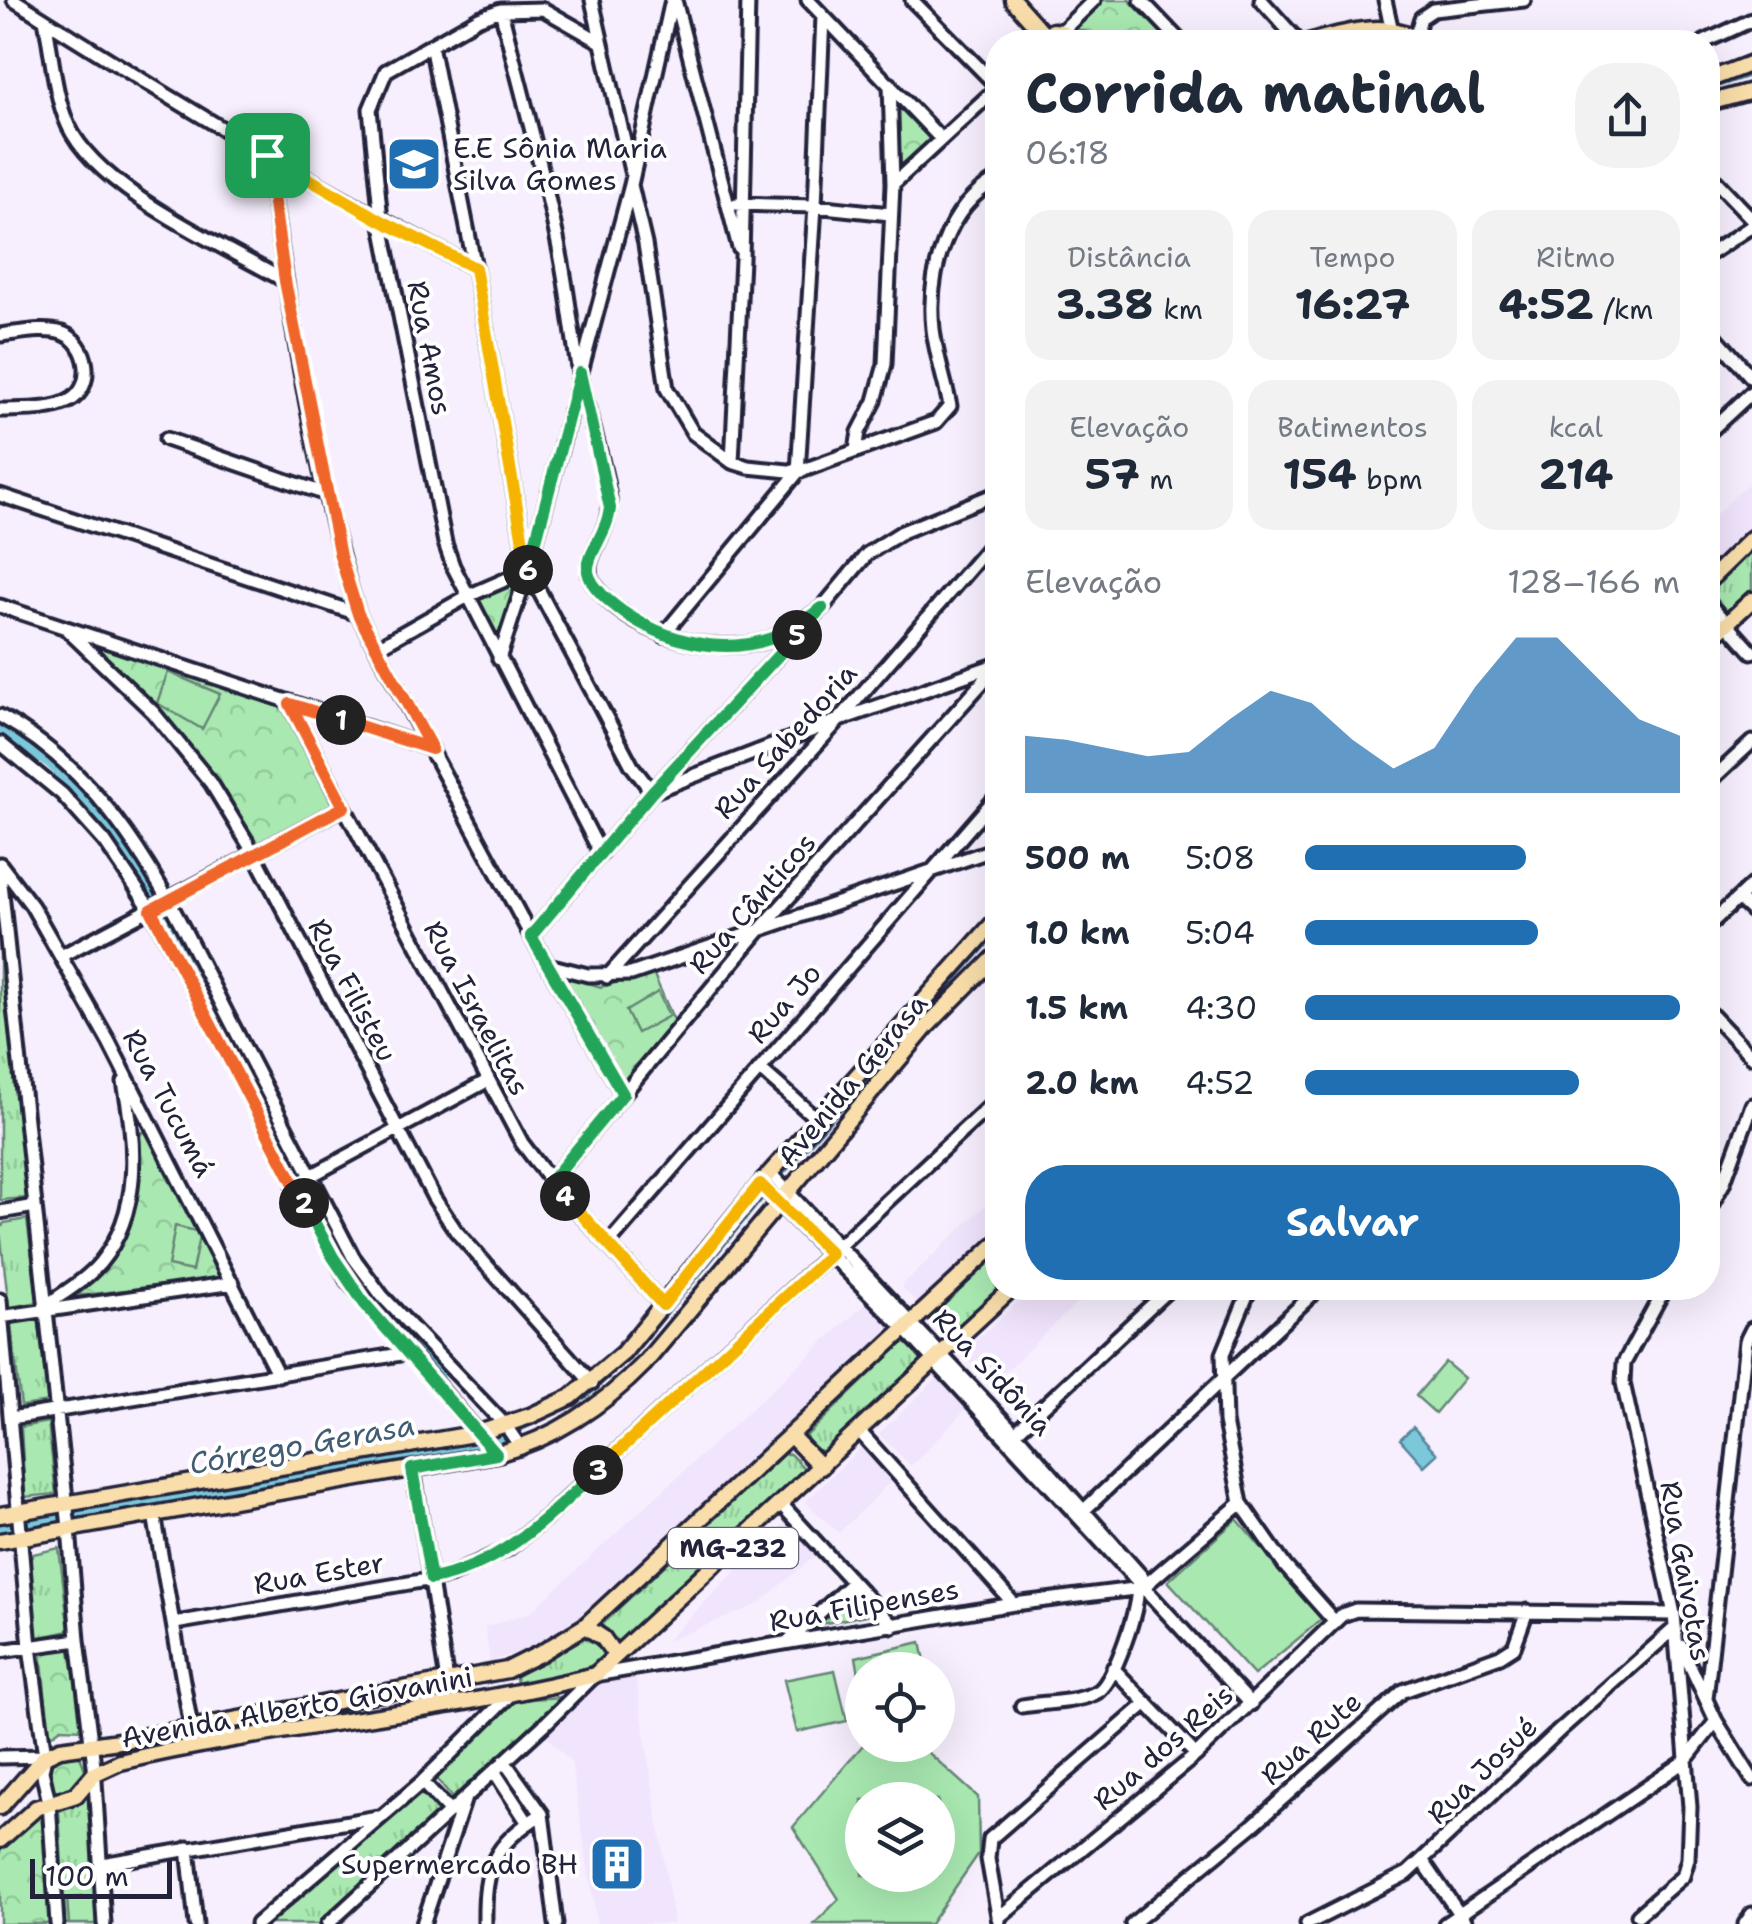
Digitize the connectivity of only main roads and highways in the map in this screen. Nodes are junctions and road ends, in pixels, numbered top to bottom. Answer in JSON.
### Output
{"nodes":[{"id":1,"x":1013,"y":0,"type":"edge"},
{"id":2,"x":1045,"y":30,"type":"edge"},
{"id":3,"x":1752,"y":63,"type":"edge"},
{"id":4,"x":1720,"y":82,"type":"edge"},
{"id":5,"x":1745,"y":85,"type":"edge"},
{"id":6,"x":1720,"y":98,"type":"edge"},
{"id":7,"x":1752,"y":538,"type":"edge"},
{"id":8,"x":1720,"y":569,"type":"edge"},
{"id":9,"x":1752,"y":600,"type":"edge"},
{"id":10,"x":1720,"y":630,"type":"edge"},
{"id":11,"x":985,"y":932,"type":"edge"},
{"id":12,"x":985,"y":967,"type":"edge"},
{"id":13,"x":775,"y":1188,"type":"junction"},
{"id":14,"x":985,"y":1254,"type":"edge"},
{"id":15,"x":999,"y":1300,"type":"edge"},
{"id":16,"x":790,"y":1434,"type":"junction"},
{"id":17,"x":511,"y":1435,"type":"junction"},
{"id":18,"x":487,"y":1441,"type":"junction"},
{"id":19,"x":821,"y":1467,"type":"junction"},
{"id":20,"x":0,"y":1514,"type":"edge"},
{"id":21,"x":68,"y":1516,"type":"junction"},
{"id":22,"x":21,"y":1524,"type":"junction"},
{"id":23,"x":0,"y":1541,"type":"edge"},
{"id":24,"x":585,"y":1626,"type":"junction"},
{"id":25,"x":616,"y":1656,"type":"junction"},
{"id":26,"x":507,"y":1670,"type":"junction"},
{"id":27,"x":373,"y":1695,"type":"junction"},
{"id":28,"x":509,"y":1696,"type":"junction"},
{"id":29,"x":377,"y":1715,"type":"junction"},
{"id":30,"x":0,"y":1806,"type":"edge"},
{"id":31,"x":0,"y":1840,"type":"edge"}],
"edges":[{"from":1,"to":2,"type":"main road"},
{"from":3,"to":5,"type":"main road"},
{"from":4,"to":5,"type":"main road"},
{"from":5,"to":6,"type":"main road"},
{"from":7,"to":8,"type":"main road"},
{"from":9,"to":10,"type":"main road"},
{"from":11,"to":13,"type":"main road","name":"Avenida Gerasa"},
{"from":12,"to":13,"type":"main road","name":"Avenida Gerasa"},
{"from":13,"to":17,"type":"main road","name":"Avenida Gerasa"},
{"from":13,"to":17,"type":"main road","name":"Avenida Gerasa"},
{"from":14,"to":16,"type":"main road","number":"MG-232"},
{"from":15,"to":19,"type":"main road","number":"MG-232"},
{"from":16,"to":19,"type":"main road"},
{"from":16,"to":24,"type":"main road","number":"MG-232"},
{"from":17,"to":18,"type":"main road","name":"Avenida Gerasa"},
{"from":17,"to":18,"type":"main road"},
{"from":18,"to":21,"type":"main road","name":"Avenida Gerasa"},
{"from":18,"to":21,"type":"main road","name":"Avenida Gerasa"},
{"from":19,"to":25,"type":"main road","number":"MG-232"},
{"from":20,"to":22,"type":"main road","name":"Avenida Gerasa"},
{"from":21,"to":22,"type":"main road","name":"Avenida Gerasa"},
{"from":21,"to":22,"type":"main road","name":"Avenida Gerasa"},
{"from":22,"to":23,"type":"main road","name":"Avenida Gerasa"},
{"from":24,"to":25,"type":"main road"},
{"from":24,"to":26,"type":"main road","number":"MG-232"},
{"from":25,"to":28,"type":"main road","number":"MG-232"},
{"from":26,"to":27,"type":"main road","name":"Avenida Alberto Giovanini","number":"MG-232"},
{"from":26,"to":28,"type":"main road"},
{"from":27,"to":29,"type":"main road"},
{"from":27,"to":30,"type":"main road","name":"Avenida Alberto Giovanini","number":"MG-232"},
{"from":28,"to":29,"type":"main road","name":"Avenida Alberto Giovanini","number":"MG-232"},
{"from":29,"to":31,"type":"main road","name":"Avenida Alberto Giovanini","number":"MG-232"}]}
